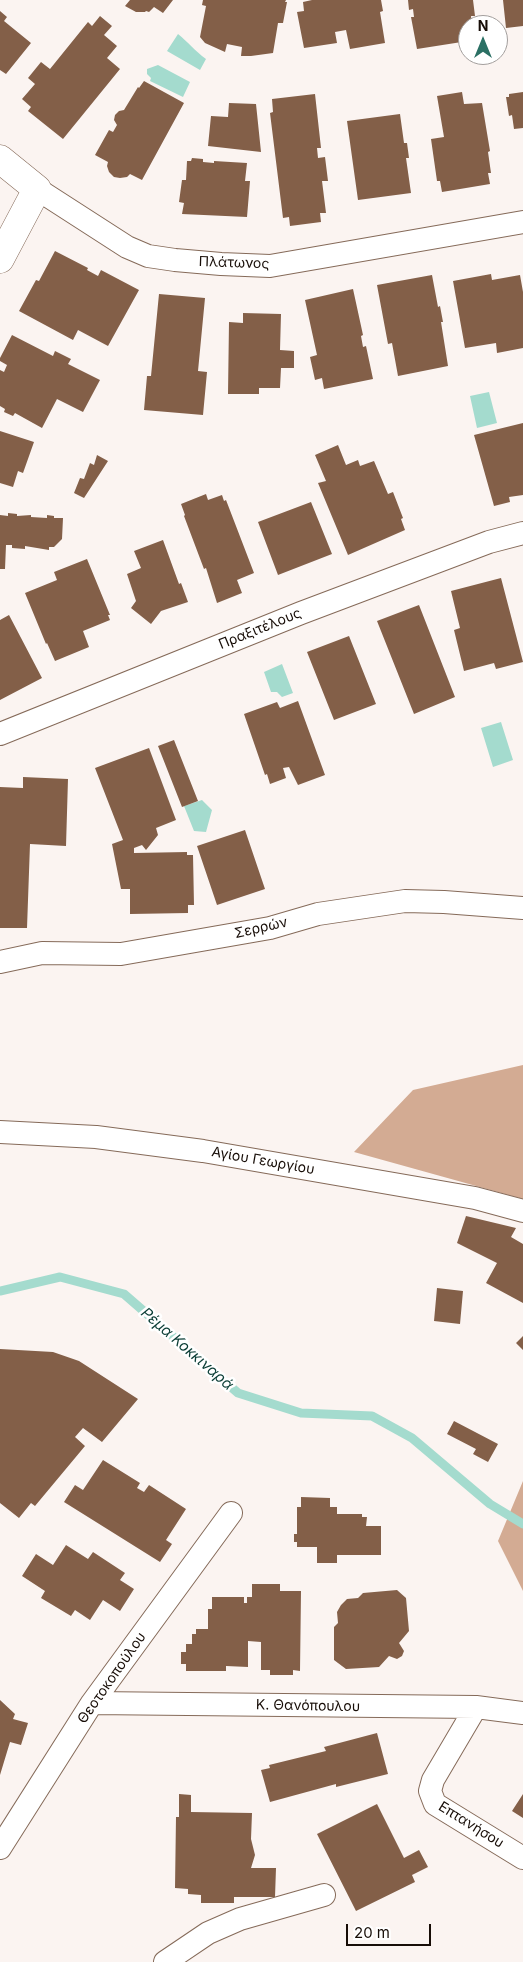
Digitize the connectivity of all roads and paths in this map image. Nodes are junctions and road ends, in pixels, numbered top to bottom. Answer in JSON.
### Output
{"nodes":[{"id":1,"x":0,"y":159,"type":"edge"},
{"id":2,"x":37,"y":188,"type":"junction"},
{"id":3,"x":523,"y":222,"type":"edge"},
{"id":4,"x":0,"y":260,"type":"edge"},
{"id":5,"x":523,"y":533,"type":"edge"},
{"id":6,"x":0,"y":734,"type":"edge"},
{"id":7,"x":523,"y":908,"type":"edge"},
{"id":8,"x":0,"y":962,"type":"edge"},
{"id":9,"x":0,"y":1132,"type":"edge"},
{"id":10,"x":523,"y":1211,"type":"edge"},
{"id":11,"x":231,"y":1513,"type":"dead end"},
{"id":12,"x":92,"y":1703,"type":"junction"},
{"id":13,"x":476,"y":1707,"type":"junction"},
{"id":14,"x":523,"y":1713,"type":"edge"},
{"id":15,"x":0,"y":1848,"type":"edge"},
{"id":16,"x":523,"y":1858,"type":"edge"},
{"id":17,"x":324,"y":1895,"type":"dead end"},
{"id":18,"x":165,"y":1962,"type":"edge"}],
"edges":[{"from":1,"to":2,"type":"street","name":"Πλάτωνος"},
{"from":2,"to":3,"type":"street","name":"Πλάτωνος"},
{"from":2,"to":4,"type":"street"},
{"from":5,"to":6,"type":"street","name":"Πραξιτέλους"},
{"from":7,"to":8,"type":"street","name":"Σερρών"},
{"from":9,"to":10,"type":"street","name":"Αγίου Γεωργίου"},
{"from":11,"to":12,"type":"street","name":"Θεοτοκοπούλου"},
{"from":12,"to":13,"type":"street","name":"Κ. Θανόπουλου"},
{"from":12,"to":15,"type":"street","name":"Θεοτοκοπούλου"},
{"from":13,"to":14,"type":"street","name":"Κ. Θανόπουλου"},
{"from":13,"to":16,"type":"street","name":"Επτανήσου"},
{"from":17,"to":18,"type":"street"}]}
